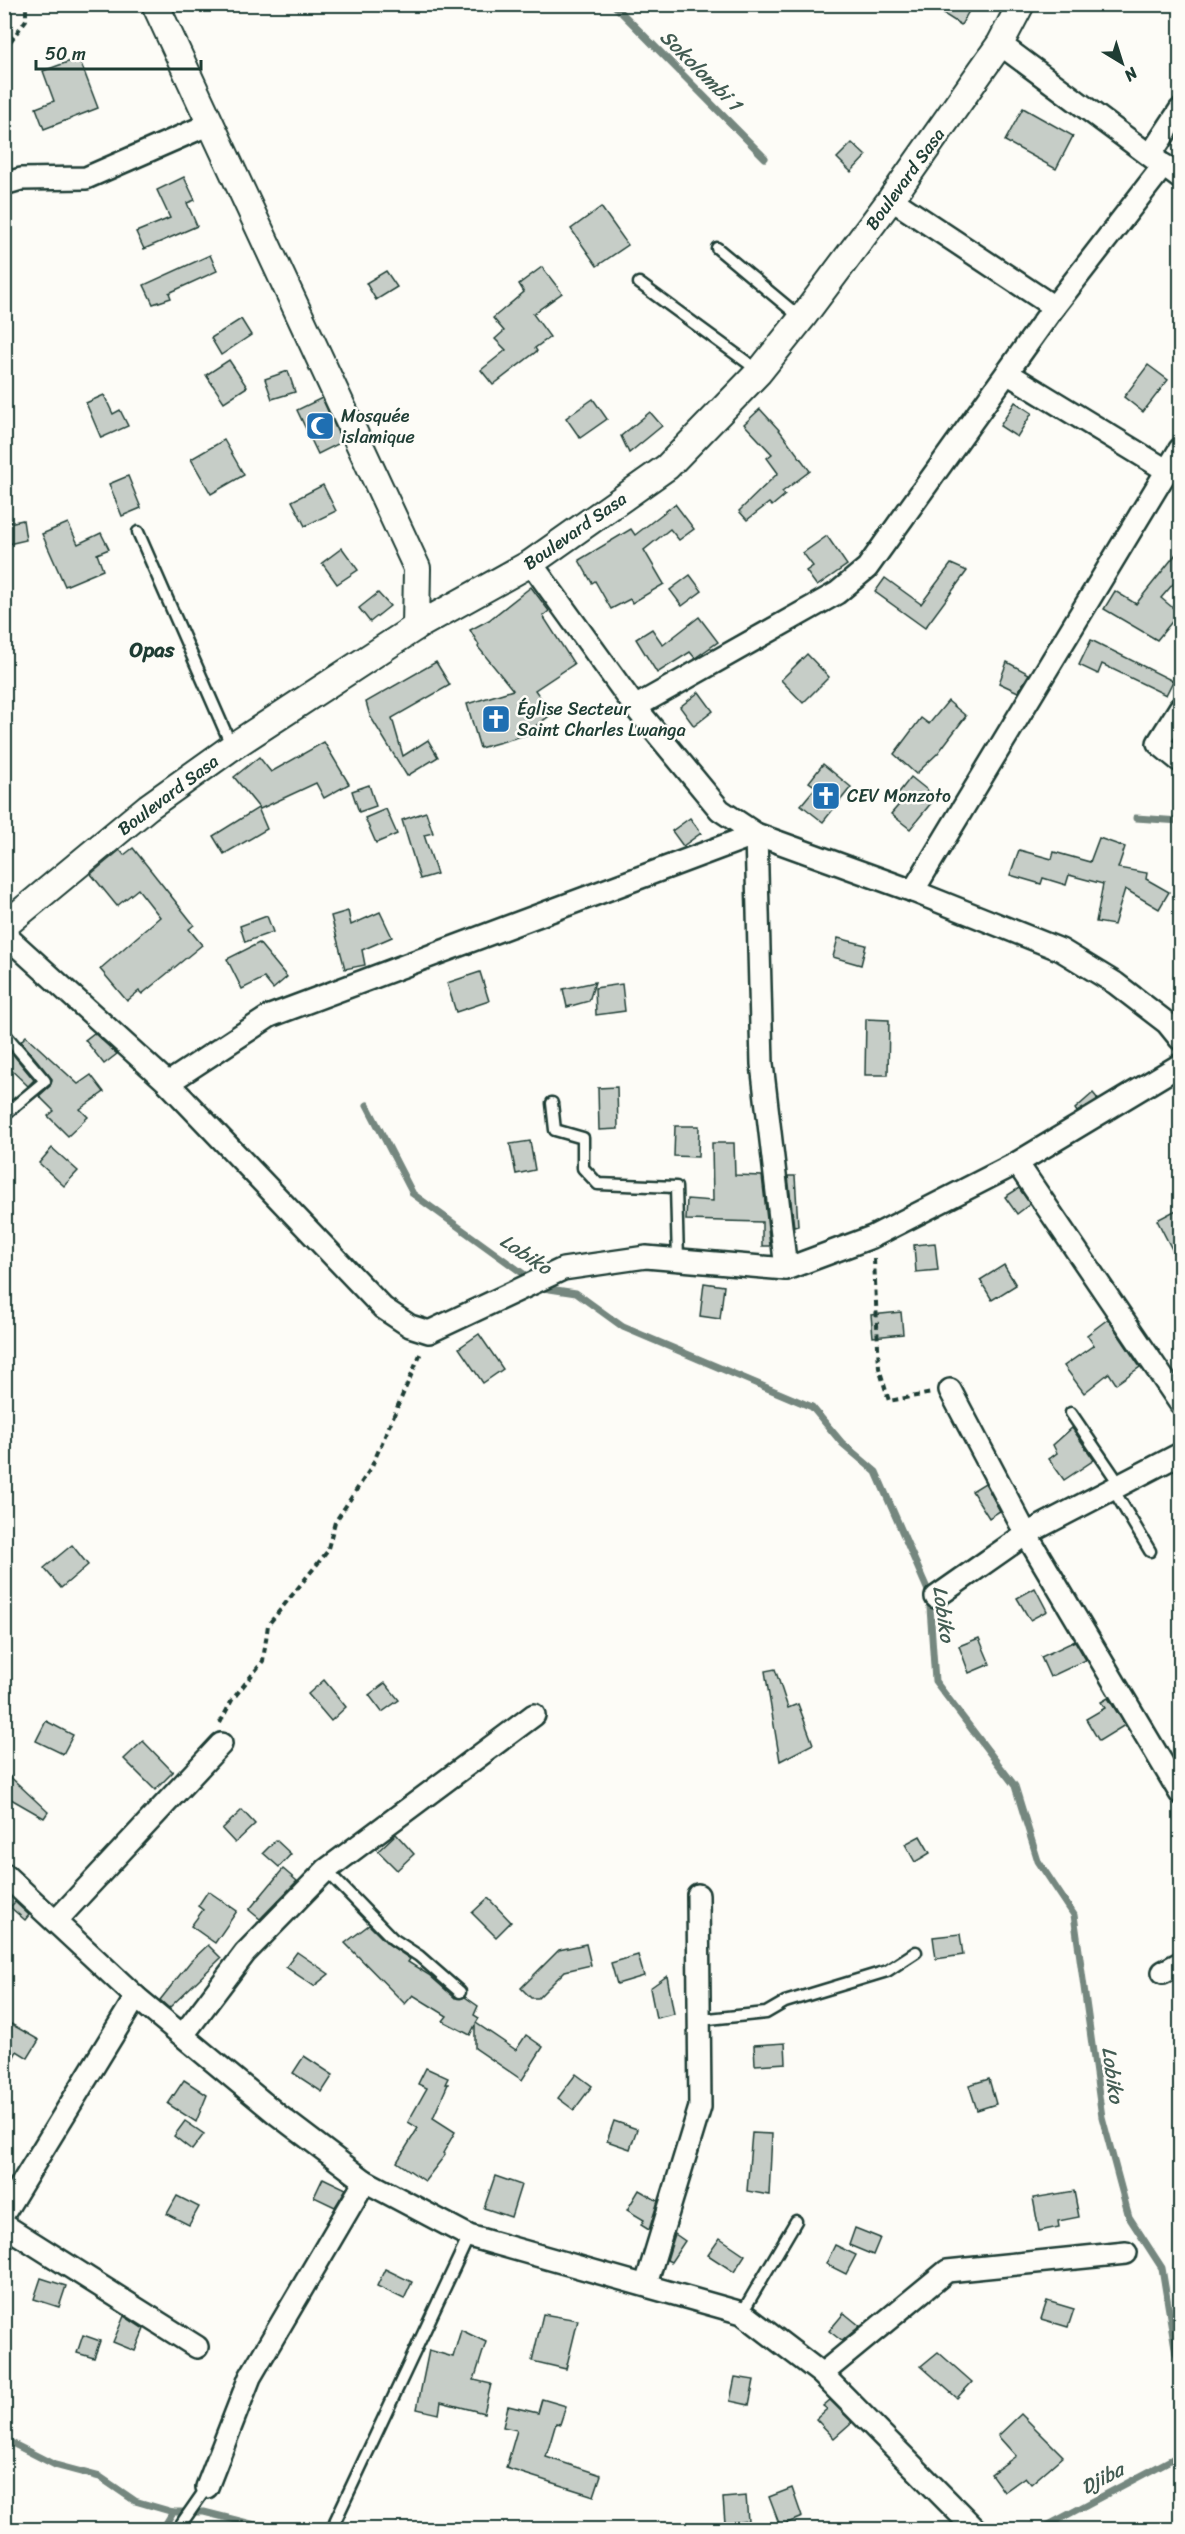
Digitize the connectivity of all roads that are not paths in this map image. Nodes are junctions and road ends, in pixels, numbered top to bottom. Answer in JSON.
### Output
{"nodes":[{"id":1,"x":155,"y":4,"type":"edge"},
{"id":2,"x":1021,"y":4,"type":"edge"},
{"id":3,"x":1000,"y":44,"type":"junction"},
{"id":4,"x":1180,"y":110,"type":"edge"},
{"id":5,"x":212,"y":123,"type":"junction"},
{"id":6,"x":1157,"y":159,"type":"junction"},
{"id":7,"x":1180,"y":178,"type":"edge"},
{"id":8,"x":4,"y":184,"type":"edge"},
{"id":9,"x":891,"y":200,"type":"junction"},
{"id":10,"x":717,"y":248,"type":"dead end"},
{"id":11,"x":639,"y":283,"type":"dead end"},
{"id":12,"x":1054,"y":308,"type":"junction"},
{"id":13,"x":802,"y":318,"type":"junction"},
{"id":14,"x":759,"y":372,"type":"junction"},
{"id":15,"x":1007,"y":373,"type":"junction"},
{"id":16,"x":1175,"y":461,"type":"edge"},
{"id":17,"x":138,"y":532,"type":"dead end"},
{"id":18,"x":531,"y":563,"type":"junction"},
{"id":19,"x":416,"y":627,"type":"junction"},
{"id":20,"x":636,"y":707,"type":"junction"},
{"id":21,"x":1180,"y":708,"type":"edge"},
{"id":22,"x":232,"y":747,"type":"junction"},
{"id":23,"x":1180,"y":761,"type":"edge"},
{"id":24,"x":756,"y":834,"type":"junction"},
{"id":25,"x":913,"y":891,"type":"junction"},
{"id":26,"x":4,"y":926,"type":"edge"},
{"id":27,"x":4,"y":934,"type":"edge"},
{"id":28,"x":4,"y":1033,"type":"edge"},
{"id":29,"x":1180,"y":1039,"type":"edge"},
{"id":30,"x":1180,"y":1065,"type":"edge"},
{"id":31,"x":168,"y":1083,"type":"junction"},
{"id":32,"x":552,"y":1103,"type":"dead end"},
{"id":33,"x":4,"y":1115,"type":"edge"},
{"id":34,"x":1017,"y":1163,"type":"junction"},
{"id":35,"x":678,"y":1260,"type":"junction"},
{"id":36,"x":786,"y":1269,"type":"junction"},
{"id":37,"x":950,"y":1390,"type":"road end"},
{"id":38,"x":1180,"y":1403,"type":"edge"},
{"id":39,"x":1071,"y":1413,"type":"dead end"},
{"id":40,"x":1180,"y":1454,"type":"edge"},
{"id":41,"x":1116,"y":1487,"type":"junction"},
{"id":42,"x":1026,"y":1534,"type":"junction"},
{"id":43,"x":1150,"y":1551,"type":"dead end"},
{"id":44,"x":936,"y":1597,"type":"dead end"},
{"id":45,"x":534,"y":1715,"type":"dead end"},
{"id":46,"x":221,"y":1744,"type":"road end"},
{"id":47,"x":1180,"y":1793,"type":"edge"},
{"id":48,"x":326,"y":1870,"type":"junction"},
{"id":49,"x":4,"y":1874,"type":"edge"},
{"id":50,"x":698,"y":1895,"type":"dead end"},
{"id":51,"x":56,"y":1921,"type":"junction"},
{"id":52,"x":916,"y":1952,"type":"dead end"},
{"id":53,"x":460,"y":1992,"type":"dead end"},
{"id":54,"x":136,"y":1997,"type":"junction"},
{"id":55,"x":699,"y":2020,"type":"junction"},
{"id":56,"x":183,"y":2035,"type":"junction"},
{"id":57,"x":365,"y":2181,"type":"junction"},
{"id":58,"x":4,"y":2213,"type":"edge"},
{"id":59,"x":796,"y":2221,"type":"dead end"},
{"id":60,"x":4,"y":2225,"type":"edge"},
{"id":61,"x":469,"y":2236,"type":"junction"},
{"id":62,"x":1126,"y":2253,"type":"dead end"},
{"id":63,"x":646,"y":2284,"type":"junction"},
{"id":64,"x":742,"y":2313,"type":"junction"},
{"id":65,"x":197,"y":2347,"type":"dead end"},
{"id":66,"x":822,"y":2373,"type":"junction"},
{"id":67,"x":207,"y":2487,"type":"joint"},
{"id":68,"x":177,"y":2529,"type":"edge"},
{"id":69,"x":332,"y":2529,"type":"edge"},
{"id":70,"x":976,"y":2529,"type":"edge"}],
"edges":[{"from":1,"to":5,"type":"street"},
{"from":2,"to":3,"type":"street","name":"Boulevard Sasa"},
{"from":3,"to":6,"type":"street"},
{"from":3,"to":9,"type":"street","name":"Boulevard Sasa"},
{"from":4,"to":6,"type":"street"},
{"from":5,"to":8,"type":"street"},
{"from":5,"to":19,"type":"street"},
{"from":6,"to":7,"type":"street"},
{"from":6,"to":12,"type":"street"},
{"from":9,"to":12,"type":"street"},
{"from":9,"to":13,"type":"street","name":"Boulevard Sasa"},
{"from":10,"to":13,"type":"lane"},
{"from":11,"to":14,"type":"lane"},
{"from":12,"to":15,"type":"street"},
{"from":13,"to":14,"type":"street","name":"Boulevard Sasa"},
{"from":14,"to":18,"type":"street","name":"Boulevard Sasa"},
{"from":15,"to":16,"type":"street"},
{"from":15,"to":20,"type":"street"},
{"from":16,"to":25,"type":"street"},
{"from":17,"to":22,"type":"lane"},
{"from":18,"to":19,"type":"street","name":"Boulevard Sasa"},
{"from":18,"to":20,"type":"street"},
{"from":19,"to":22,"type":"street","name":"Boulevard Sasa"},
{"from":20,"to":24,"type":"street"},
{"from":21,"to":23,"type":"street"},
{"from":22,"to":26,"type":"street","name":"Boulevard Sasa"},
{"from":24,"to":25,"type":"street"},
{"from":24,"to":31,"type":"street"},
{"from":24,"to":36,"type":"street"},
{"from":25,"to":29,"type":"street"},
{"from":27,"to":31,"type":"street"},
{"from":28,"to":33,"type":"lane"},
{"from":30,"to":34,"type":"street"},
{"from":31,"to":35,"type":"street"},
{"from":32,"to":35,"type":"lane"},
{"from":34,"to":36,"type":"street"},
{"from":34,"to":38,"type":"street"},
{"from":35,"to":36,"type":"street"},
{"from":37,"to":42,"type":"street"},
{"from":39,"to":41,"type":"lane"},
{"from":40,"to":41,"type":"street"},
{"from":41,"to":42,"type":"street"},
{"from":41,"to":43,"type":"lane"},
{"from":42,"to":44,"type":"street"},
{"from":42,"to":47,"type":"street"},
{"from":45,"to":48,"type":"street"},
{"from":46,"to":51,"type":"street"},
{"from":48,"to":53,"type":"lane"},
{"from":48,"to":56,"type":"street"},
{"from":49,"to":51,"type":"street"},
{"from":50,"to":55,"type":"street"},
{"from":51,"to":54,"type":"street"},
{"from":52,"to":55,"type":"lane"},
{"from":54,"to":56,"type":"street"},
{"from":54,"to":58,"type":"street"},
{"from":55,"to":63,"type":"street"},
{"from":56,"to":57,"type":"street"},
{"from":57,"to":61,"type":"street"},
{"from":57,"to":67,"type":"street"},
{"from":59,"to":64,"type":"lane"},
{"from":60,"to":65,"type":"street"},
{"from":61,"to":63,"type":"street"},
{"from":61,"to":69,"type":"lane"},
{"from":62,"to":66,"type":"street"},
{"from":63,"to":64,"type":"street"},
{"from":64,"to":66,"type":"street"},
{"from":66,"to":70,"type":"street"},
{"from":67,"to":68,"type":"lane"}]}
